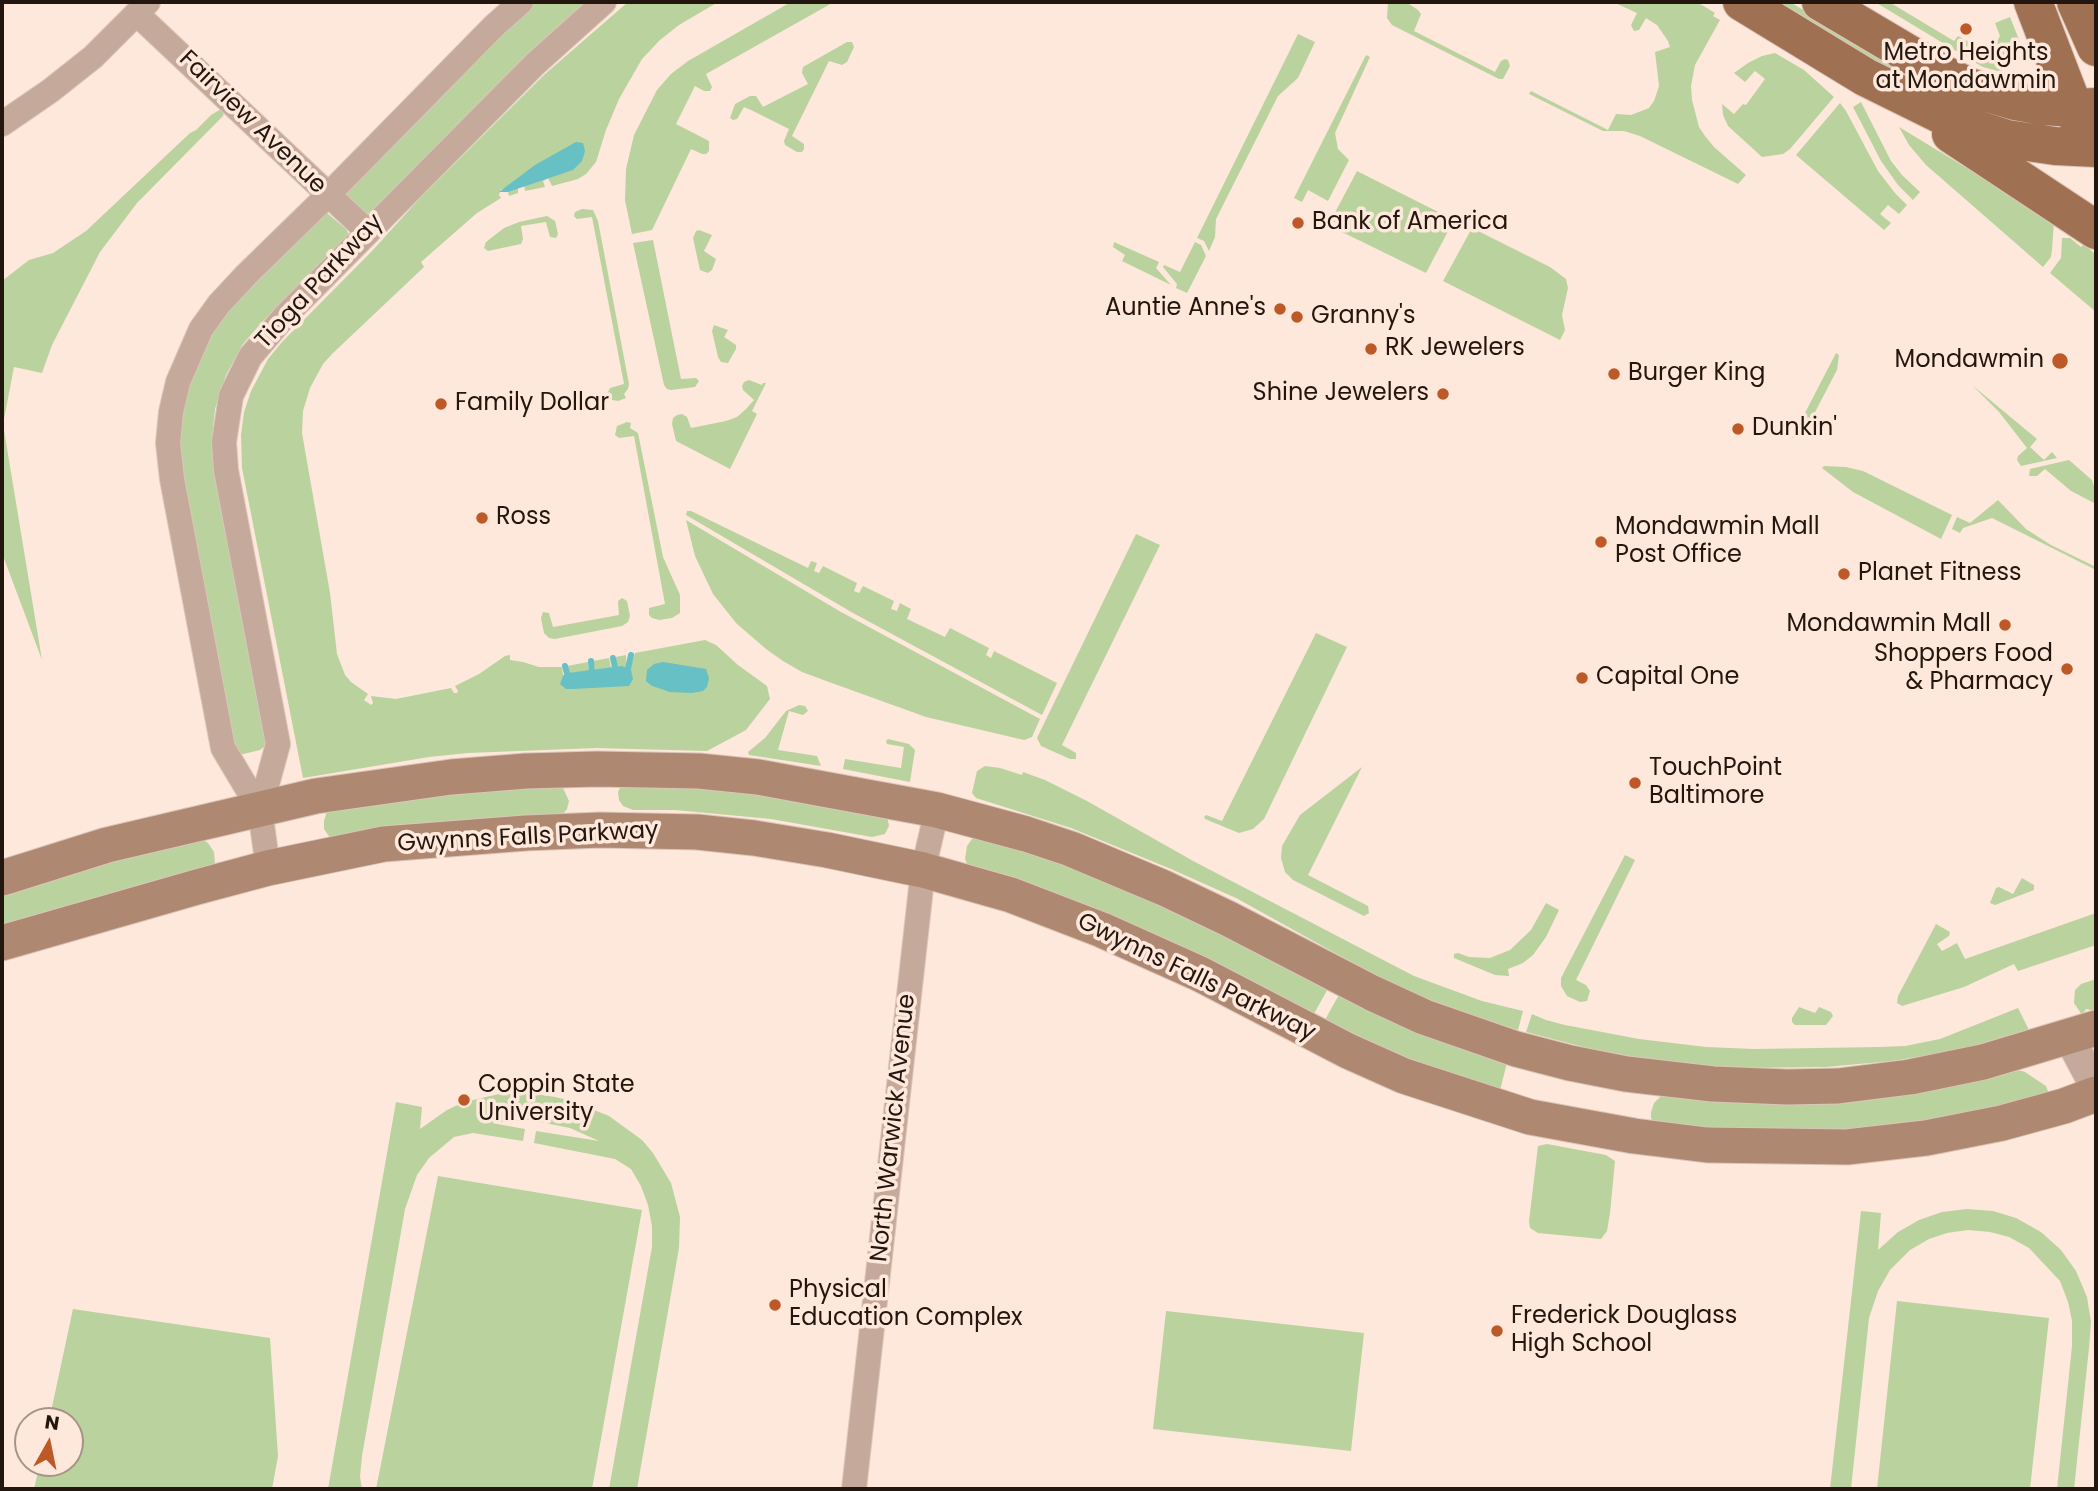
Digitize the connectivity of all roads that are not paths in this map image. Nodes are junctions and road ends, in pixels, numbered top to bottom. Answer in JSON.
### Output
{"nodes":[{"id":1,"x":521,"y":2,"type":"edge"},
{"id":2,"x":604,"y":2,"type":"edge"},
{"id":3,"x":1742,"y":2,"type":"edge"},
{"id":4,"x":1821,"y":2,"type":"edge"},
{"id":5,"x":2033,"y":2,"type":"edge"},
{"id":6,"x":2076,"y":2,"type":"edge"},
{"id":7,"x":142,"y":8,"type":"edge"},
{"id":8,"x":2096,"y":47,"type":"edge"},
{"id":9,"x":1865,"y":77,"type":"junction"},
{"id":10,"x":2085,"y":107,"type":"edge"},
{"id":11,"x":2,"y":124,"type":"edge"},
{"id":12,"x":2094,"y":153,"type":"edge"},
{"id":13,"x":328,"y":195,"type":"junction"},
{"id":14,"x":2096,"y":230,"type":"edge"},
{"id":15,"x":367,"y":231,"type":"junction"},
{"id":16,"x":260,"y":810,"type":"junction"},
{"id":17,"x":937,"y":810,"type":"junction"},
{"id":18,"x":268,"y":868,"type":"junction"},
{"id":19,"x":923,"y":870,"type":"junction"},
{"id":20,"x":2,"y":878,"type":"edge"},
{"id":21,"x":2,"y":943,"type":"edge"},
{"id":22,"x":2083,"y":1032,"type":"edge"},
{"id":23,"x":2096,"y":1088,"type":"edge"},
{"id":24,"x":2096,"y":1094,"type":"edge"},
{"id":25,"x":854,"y":1489,"type":"edge"}],
"edges":[{"from":1,"to":13,"type":"street","name":"Tioga Parkway"},
{"from":2,"to":15,"type":"street","name":"Tioga Parkway"},
{"from":3,"to":9,"type":"main road"},
{"from":4,"to":10,"type":"main road"},
{"from":5,"to":10,"type":"main road"},
{"from":6,"to":8,"type":"main road"},
{"from":7,"to":11,"type":"street"},
{"from":7,"to":13,"type":"street","name":"Fairview Avenue"},
{"from":9,"to":12,"type":"main road"},
{"from":9,"to":14,"type":"main road"},
{"from":10,"to":12,"type":"main road"},
{"from":13,"to":15,"type":"street","name":"Fairview Avenue"},
{"from":13,"to":16,"type":"street","name":"Tioga Parkway"},
{"from":15,"to":16,"type":"street","name":"Tioga Parkway"},
{"from":16,"to":17,"type":"main road"},
{"from":16,"to":18,"type":"street","name":"Tioga Parkway"},
{"from":16,"to":20,"type":"main road"},
{"from":17,"to":19,"type":"street","name":"North Warwick Avenue"},
{"from":17,"to":22,"type":"main road"},
{"from":18,"to":19,"type":"main road","name":"Gwynns Falls Parkway"},
{"from":18,"to":21,"type":"main road","name":"Gwynns Falls Parkway"},
{"from":19,"to":24,"type":"main road","name":"Gwynns Falls Parkway"},
{"from":19,"to":25,"type":"street","name":"North Warwick Avenue"},
{"from":22,"to":23,"type":"street"}]}
